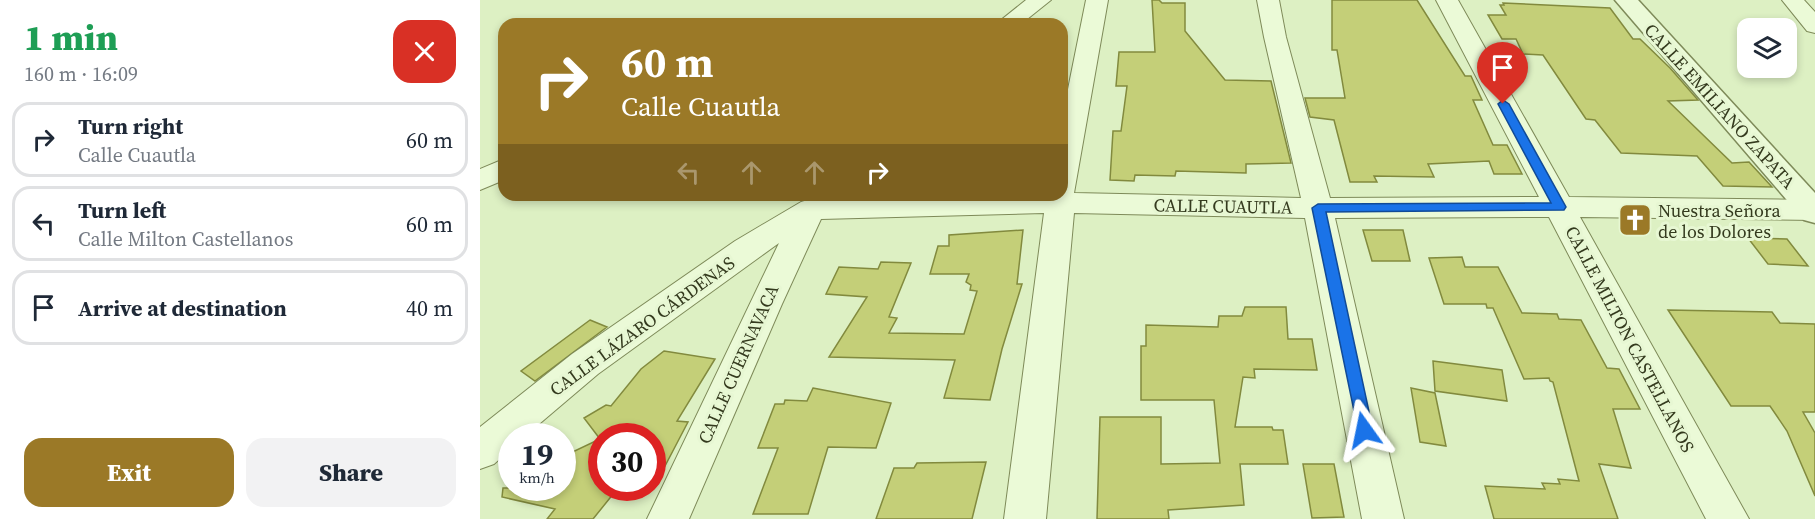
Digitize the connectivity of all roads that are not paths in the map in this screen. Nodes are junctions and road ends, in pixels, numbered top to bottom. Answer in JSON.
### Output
{"nodes":[{"id":1,"x":1040,"y":0,"type":"edge"},
{"id":2,"x":1097,"y":0,"type":"edge"},
{"id":3,"x":1268,"y":0,"type":"edge"},
{"id":4,"x":1447,"y":0,"type":"edge"},
{"id":5,"x":1626,"y":0,"type":"edge"},
{"id":6,"x":1793,"y":0,"type":"edge"},
{"id":7,"x":1015,"y":18,"type":"edge"},
{"id":8,"x":1815,"y":26,"type":"edge"},
{"id":9,"x":1068,"y":157,"type":"edge"},
{"id":10,"x":498,"y":171,"type":"edge"},
{"id":11,"x":480,"y":181,"type":"edge"},
{"id":12,"x":1068,"y":195,"type":"edge"},
{"id":13,"x":954,"y":201,"type":"edge"},
{"id":14,"x":1060,"y":201,"type":"edge"},
{"id":15,"x":1559,"y":207,"type":"junction"},
{"id":16,"x":1318,"y":208,"type":"junction"},
{"id":17,"x":811,"y":209,"type":"junction"},
{"id":18,"x":1814,"y":211,"type":"edge"},
{"id":19,"x":480,"y":451,"type":"edge"},
{"id":20,"x":668,"y":519,"type":"edge"},
{"id":21,"x":1024,"y":519,"type":"edge"},
{"id":22,"x":1383,"y":519,"type":"edge"},
{"id":23,"x":1728,"y":519,"type":"edge"}],
"edges":[{"from":1,"to":7,"type":"street"},
{"from":2,"to":9,"type":"street"},
{"from":3,"to":16,"type":"street"},
{"from":4,"to":15,"type":"street","name":"CALLE MILTON CASTELLANOS"},
{"from":5,"to":18,"type":"street","name":"CALLE EMILIANO ZAPATA"},
{"from":6,"to":8,"type":"street"},
{"from":10,"to":11,"type":"street"},
{"from":12,"to":16,"type":"street","name":"CALLE CUAUTLA"},
{"from":13,"to":17,"type":"street","name":"CALLE CUAUTLA"},
{"from":14,"to":21,"type":"street"},
{"from":15,"to":16,"type":"street","name":"CALLE CUAUTLA"},
{"from":15,"to":18,"type":"street","name":"CALLE CUAUTLA"},
{"from":15,"to":23,"type":"street","name":"CALLE MILTON CASTELLANOS"},
{"from":16,"to":22,"type":"street"},
{"from":17,"to":19,"type":"street","name":"CALLE LÁZARO CÁRDENAS"},
{"from":17,"to":20,"type":"street","name":"CALLE CUERNAVACA"}]}
